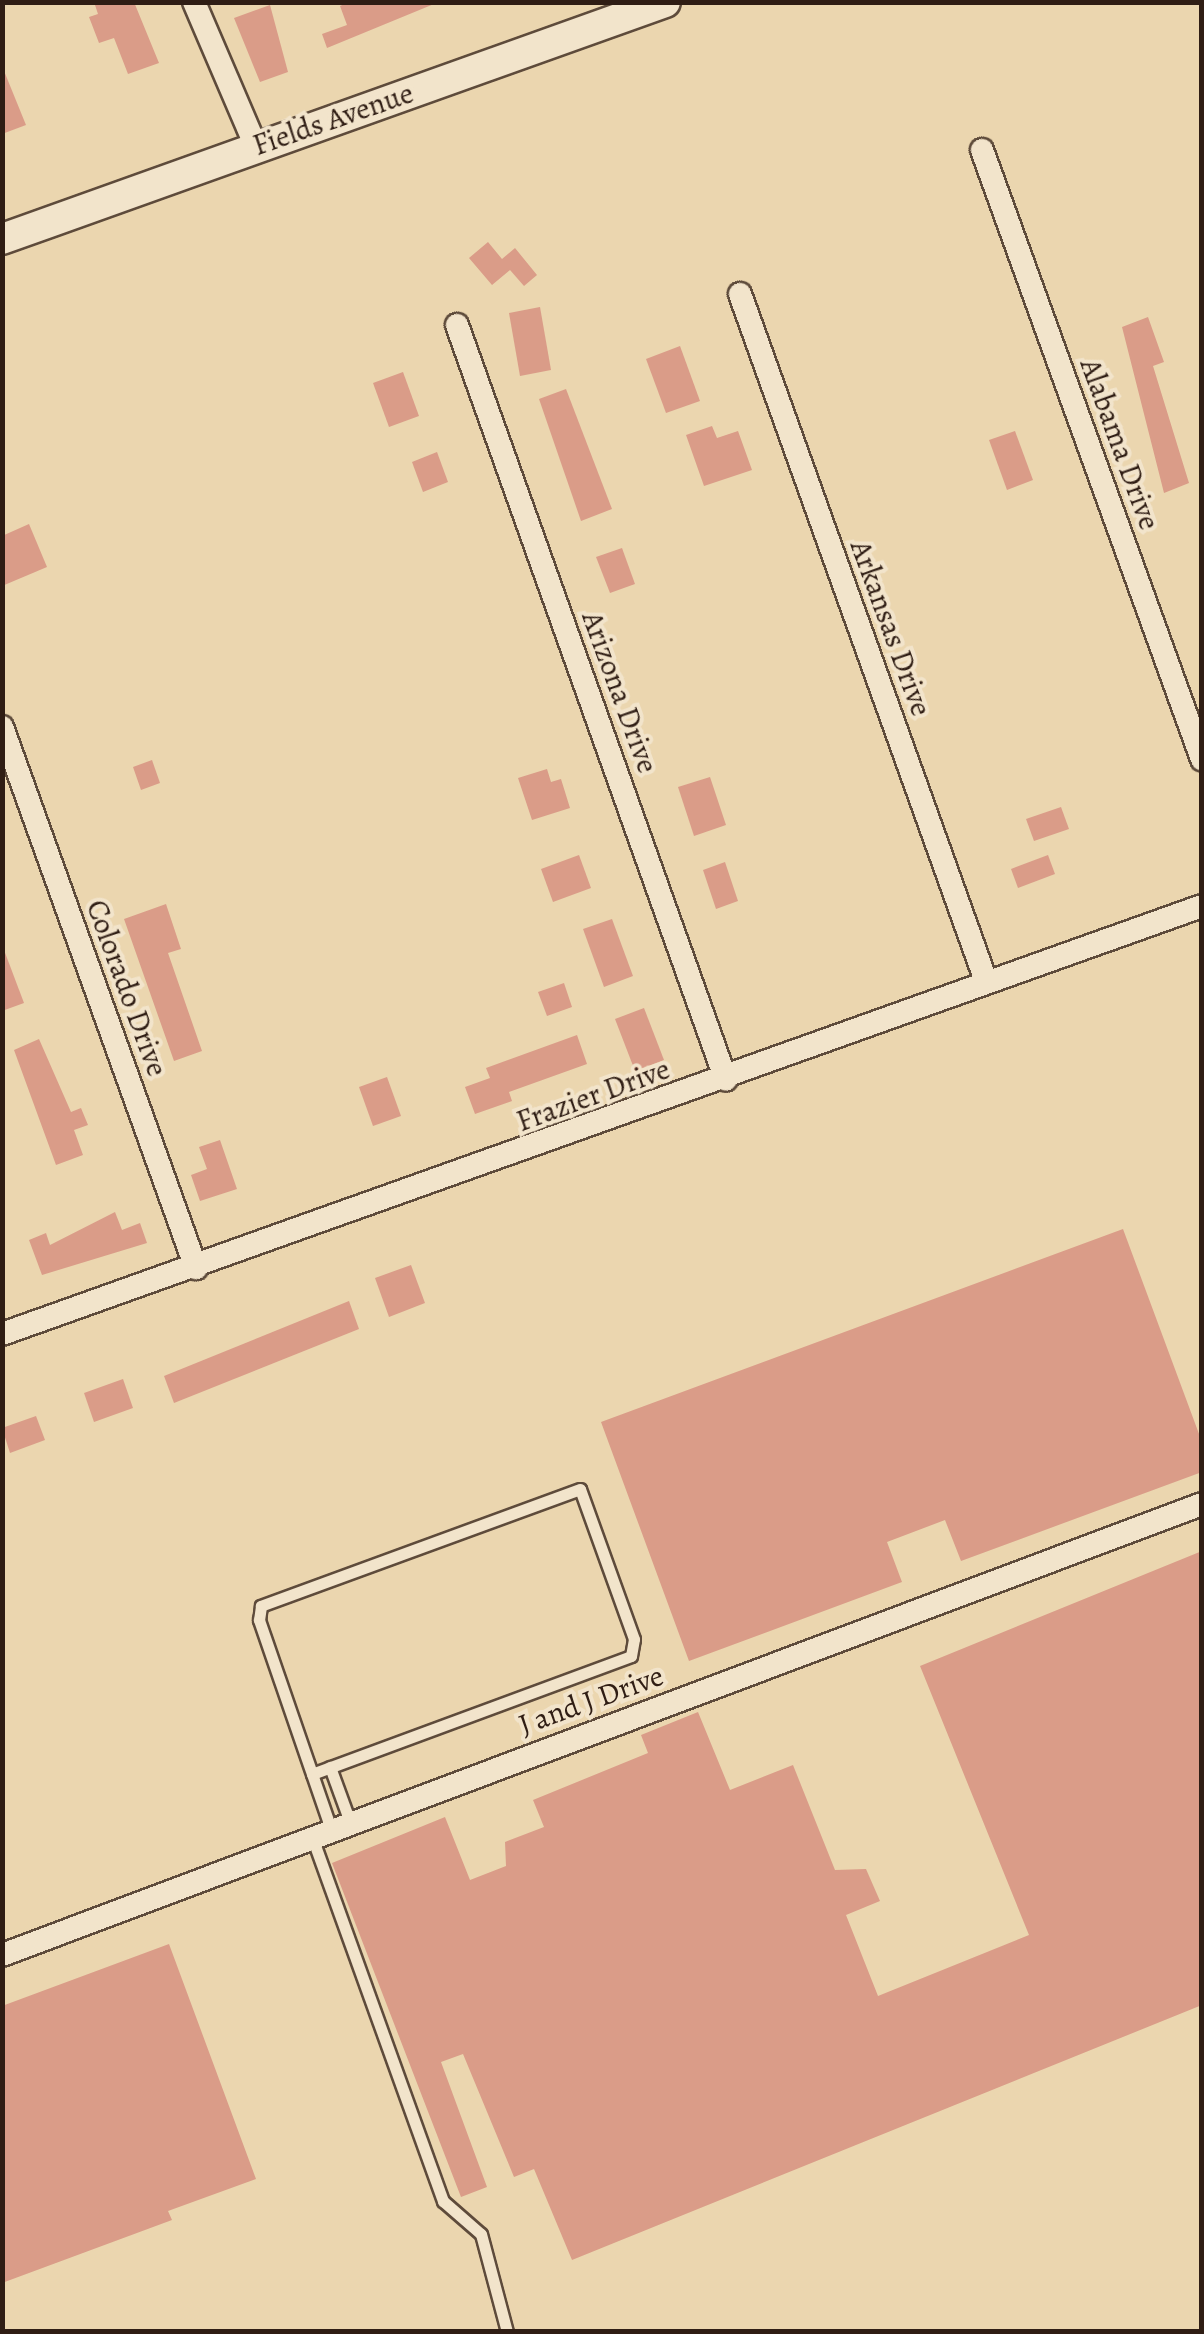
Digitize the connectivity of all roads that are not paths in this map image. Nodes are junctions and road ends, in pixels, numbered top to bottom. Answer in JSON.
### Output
{"nodes":[{"id":1,"x":194,"y":2,"type":"edge"},
{"id":2,"x":665,"y":2,"type":"edge"},
{"id":3,"x":256,"y":147,"type":"junction"},
{"id":4,"x":982,"y":150,"type":"dead end"},
{"id":5,"x":2,"y":238,"type":"edge"},
{"id":6,"x":740,"y":294,"type":"dead end"},
{"id":7,"x":457,"y":325,"type":"dead end"},
{"id":8,"x":2,"y":727,"type":"edge"},
{"id":9,"x":1202,"y":759,"type":"edge"},
{"id":10,"x":1202,"y":906,"type":"edge"},
{"id":11,"x":986,"y":981,"type":"junction"},
{"id":12,"x":726,"y":1080,"type":"junction"},
{"id":13,"x":196,"y":1268,"type":"junction"},
{"id":14,"x":2,"y":1334,"type":"edge"},
{"id":15,"x":1202,"y":1504,"type":"edge"},
{"id":16,"x":330,"y":1767,"type":"junction"},
{"id":17,"x":312,"y":1774,"type":"junction"},
{"id":18,"x":331,"y":1829,"type":"junction"},
{"id":19,"x":2,"y":1955,"type":"edge"},
{"id":20,"x":506,"y":2332,"type":"edge"}],
"edges":[{"from":1,"to":3,"type":"street"},
{"from":2,"to":3,"type":"street","name":"Fields Avenue"},
{"from":3,"to":5,"type":"street","name":"Fields Avenue"},
{"from":4,"to":9,"type":"street","name":"Alabama Drive"},
{"from":6,"to":11,"type":"street","name":"Arkansas Drive"},
{"from":7,"to":12,"type":"street","name":"Arizona Drive"},
{"from":8,"to":13,"type":"street","name":"Colorado Drive"},
{"from":10,"to":11,"type":"street","name":"Frazier Drive"},
{"from":11,"to":12,"type":"street","name":"Frazier Drive"},
{"from":12,"to":13,"type":"street","name":"Frazier Drive"},
{"from":13,"to":14,"type":"street","name":"Frazier Drive"},
{"from":15,"to":18,"type":"street","name":"J and J Drive"},
{"from":16,"to":17,"type":"lane"},
{"from":16,"to":17,"type":"lane"},
{"from":16,"to":18,"type":"lane"},
{"from":17,"to":18,"type":"lane"},
{"from":18,"to":19,"type":"street","name":"J and J Drive"},
{"from":18,"to":20,"type":"lane"}]}
